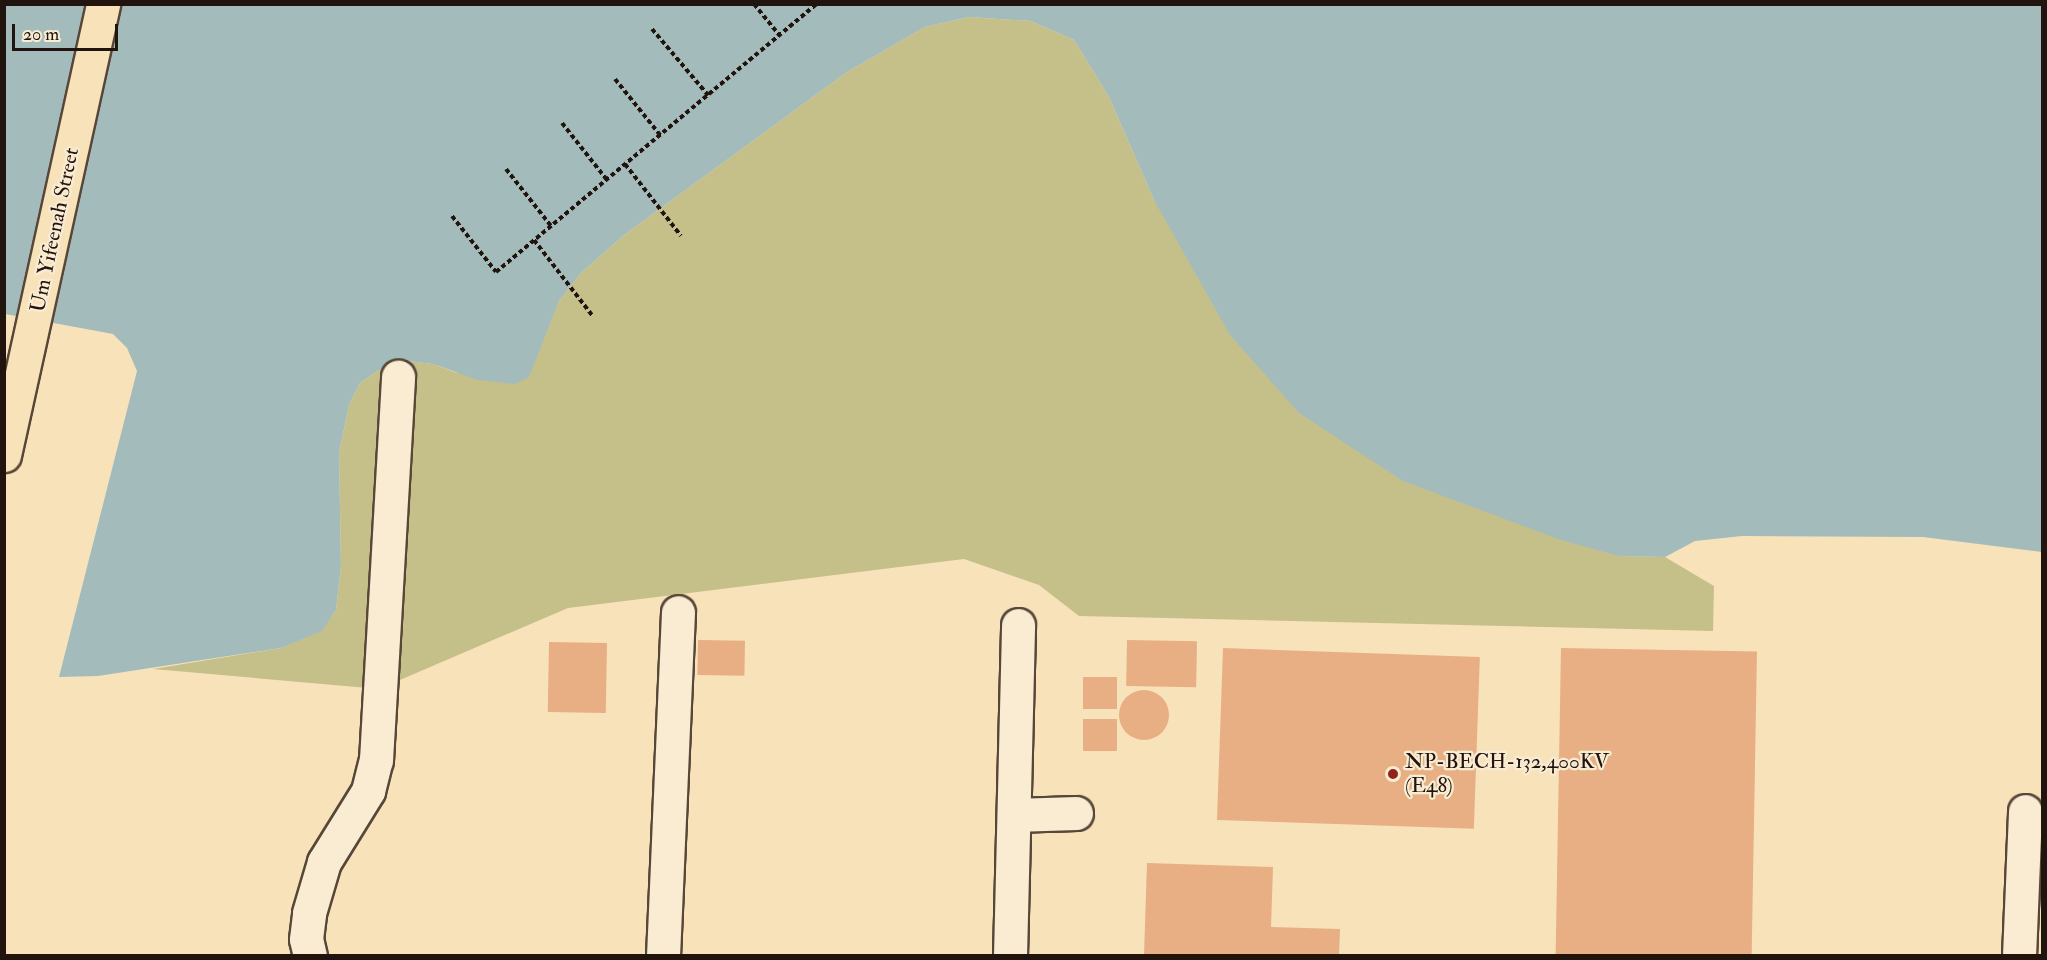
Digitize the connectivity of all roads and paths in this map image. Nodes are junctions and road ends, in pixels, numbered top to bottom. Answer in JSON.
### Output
{"nodes":[{"id":1,"x":103,"y":4,"type":"edge"},
{"id":2,"x":754,"y":4,"type":"edge"},
{"id":3,"x":817,"y":4,"type":"edge"},
{"id":4,"x":652,"y":29,"type":"dead end"},
{"id":5,"x":780,"y":36,"type":"junction"},
{"id":6,"x":615,"y":79,"type":"dead end"},
{"id":7,"x":708,"y":95,"type":"junction"},
{"id":8,"x":562,"y":123,"type":"dead end"},
{"id":9,"x":660,"y":135,"type":"junction"},
{"id":10,"x":625,"y":164,"type":"junction"},
{"id":11,"x":506,"y":169,"type":"dead end"},
{"id":12,"x":607,"y":180,"type":"junction"},
{"id":13,"x":452,"y":216,"type":"dead end"},
{"id":14,"x":551,"y":226,"type":"junction"},
{"id":15,"x":681,"y":237,"type":"dead end"},
{"id":16,"x":534,"y":240,"type":"junction"},
{"id":17,"x":592,"y":315,"type":"dead end"},
{"id":18,"x":398,"y":377,"type":"dead end"},
{"id":19,"x":4,"y":455,"type":"edge"},
{"id":20,"x":678,"y":612,"type":"dead end"},
{"id":21,"x":1018,"y":625,"type":"dead end"},
{"id":22,"x":2025,"y":811,"type":"dead end"},
{"id":23,"x":1076,"y":813,"type":"dead end"},
{"id":24,"x":1014,"y":815,"type":"junction"},
{"id":25,"x":310,"y":956,"type":"edge"},
{"id":26,"x":663,"y":956,"type":"edge"},
{"id":27,"x":1010,"y":956,"type":"edge"},
{"id":28,"x":2019,"y":956,"type":"edge"}],
"edges":[{"from":1,"to":19,"type":"main road","name":"Um Yifeenah Street"},
{"from":2,"to":5,"type":"path"},
{"from":3,"to":5,"type":"path"},
{"from":4,"to":7,"type":"path"},
{"from":5,"to":7,"type":"path"},
{"from":6,"to":9,"type":"path"},
{"from":7,"to":9,"type":"path"},
{"from":8,"to":12,"type":"path"},
{"from":9,"to":10,"type":"path"},
{"from":10,"to":12,"type":"path"},
{"from":10,"to":15,"type":"path"},
{"from":11,"to":14,"type":"path"},
{"from":12,"to":14,"type":"path"},
{"from":13,"to":16,"type":"path"},
{"from":14,"to":16,"type":"path"},
{"from":16,"to":17,"type":"path"},
{"from":18,"to":25,"type":"lane"},
{"from":20,"to":26,"type":"lane"},
{"from":21,"to":24,"type":"lane"},
{"from":22,"to":28,"type":"lane"},
{"from":23,"to":24,"type":"lane"},
{"from":24,"to":27,"type":"lane"}]}
